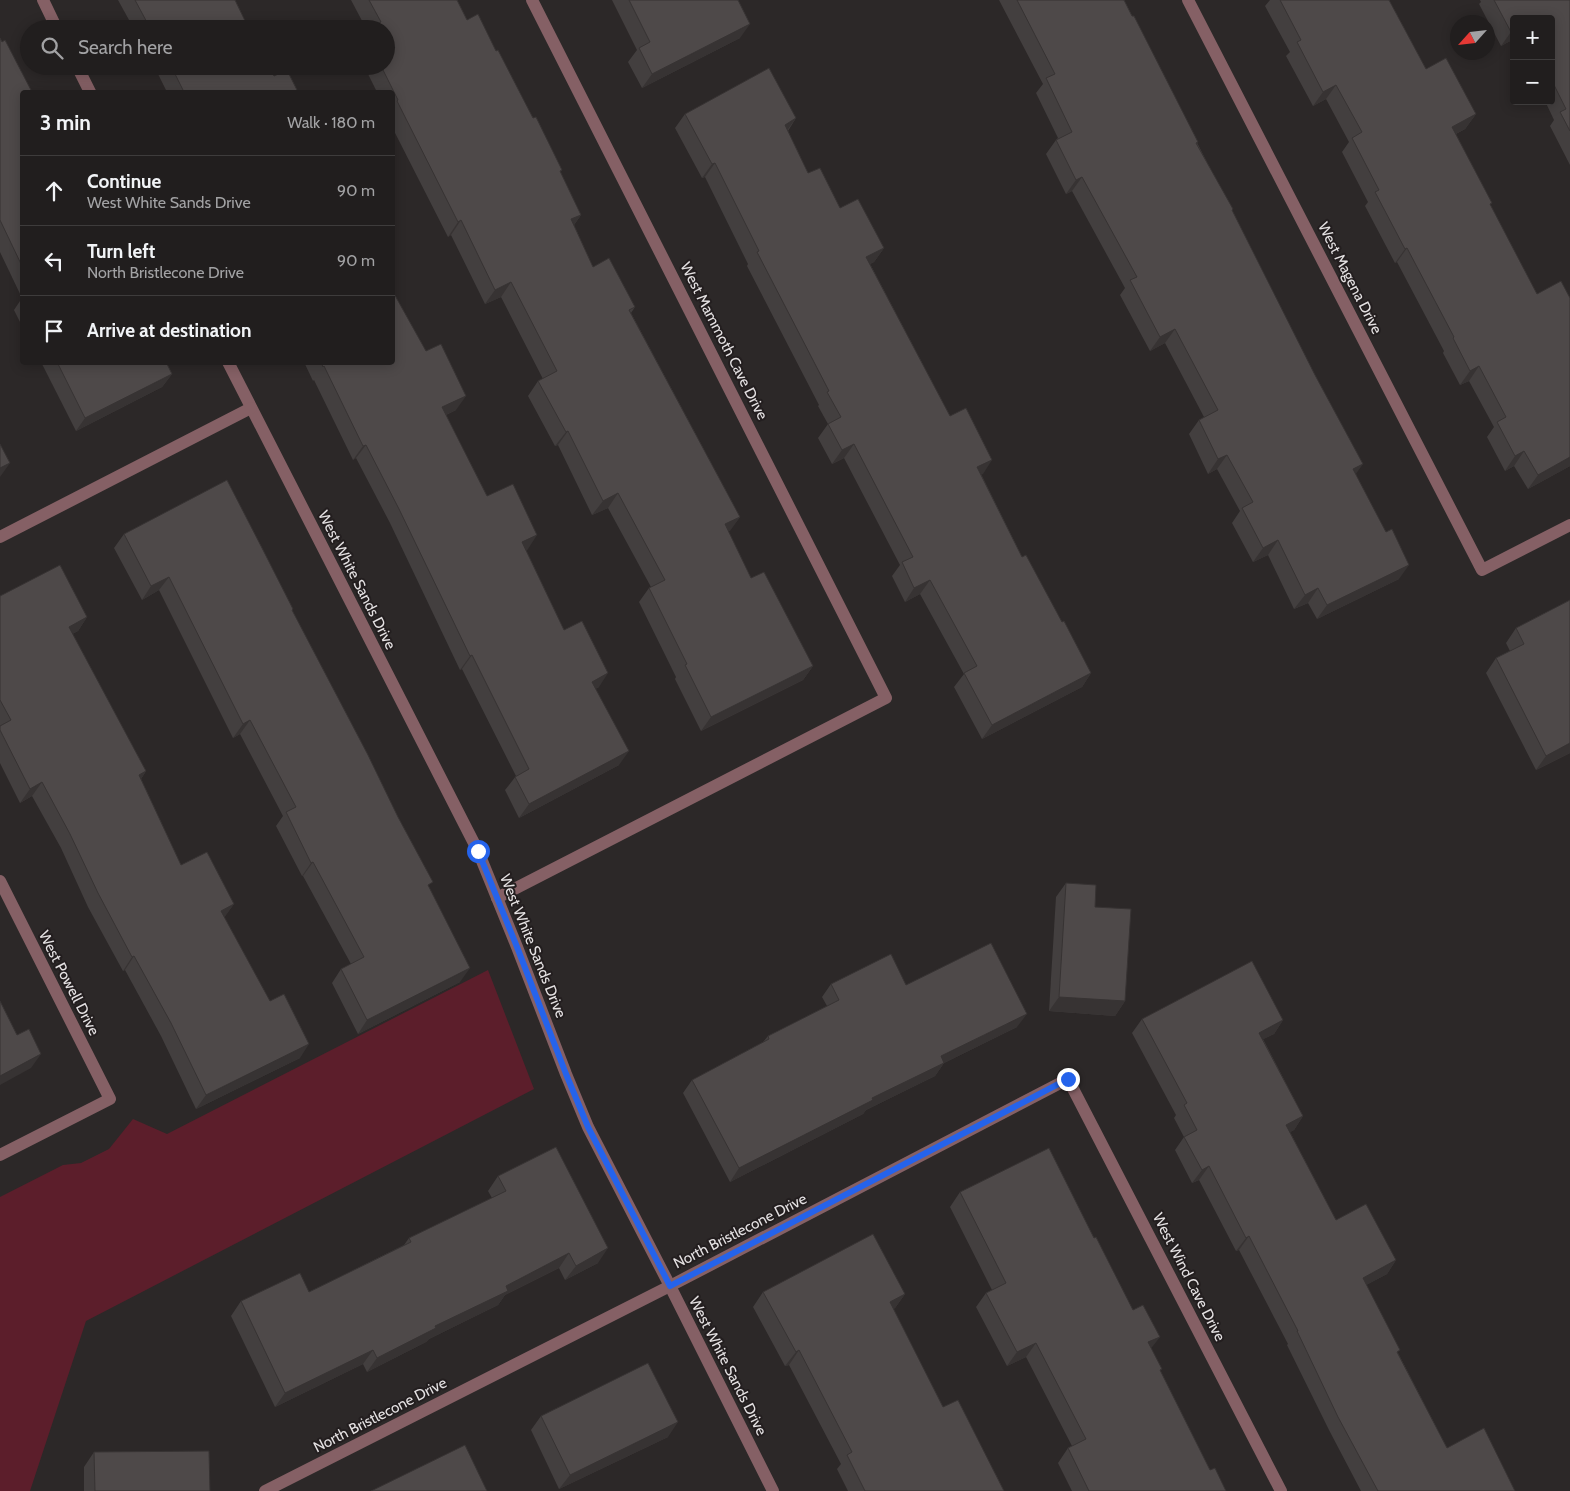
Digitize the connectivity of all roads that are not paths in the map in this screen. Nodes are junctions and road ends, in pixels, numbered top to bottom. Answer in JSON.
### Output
{"nodes":[{"id":1,"x":43,"y":0,"type":"edge"},
{"id":2,"x":532,"y":0,"type":"edge"},
{"id":3,"x":1188,"y":0,"type":"edge"},
{"id":4,"x":53,"y":20,"type":"edge"},
{"id":5,"x":81,"y":75,"type":"edge"},
{"id":6,"x":89,"y":90,"type":"edge"},
{"id":7,"x":230,"y":365,"type":"edge"},
{"id":8,"x":251,"y":408,"type":"junction"},
{"id":9,"x":1570,"y":525,"type":"edge"},
{"id":10,"x":0,"y":537,"type":"edge"},
{"id":11,"x":0,"y":881,"type":"edge"},
{"id":12,"x":497,"y":898,"type":"junction"},
{"id":13,"x":1068,"y":1079,"type":"joint"},
{"id":14,"x":0,"y":1155,"type":"edge"},
{"id":15,"x":670,"y":1286,"type":"junction"},
{"id":16,"x":265,"y":1491,"type":"edge"},
{"id":17,"x":773,"y":1491,"type":"edge"},
{"id":18,"x":1281,"y":1491,"type":"edge"}],
"edges":[{"from":1,"to":4,"type":"street"},
{"from":2,"to":12,"type":"street","name":"West Mammoth Cave Drive"},
{"from":3,"to":9,"type":"street","name":"West Magena Drive"},
{"from":5,"to":6,"type":"street"},
{"from":7,"to":8,"type":"street","name":"West White Sands Drive"},
{"from":8,"to":10,"type":"street"},
{"from":8,"to":12,"type":"street","name":"West White Sands Drive"},
{"from":11,"to":14,"type":"street","name":"West Powell Drive"},
{"from":12,"to":15,"type":"street","name":"West White Sands Drive"},
{"from":13,"to":15,"type":"street","name":"North Bristlecone Drive"},
{"from":13,"to":18,"type":"street","name":"West Wind Cave Drive"},
{"from":15,"to":16,"type":"street","name":"North Bristlecone Drive"},
{"from":15,"to":17,"type":"street","name":"West White Sands Drive"}]}
